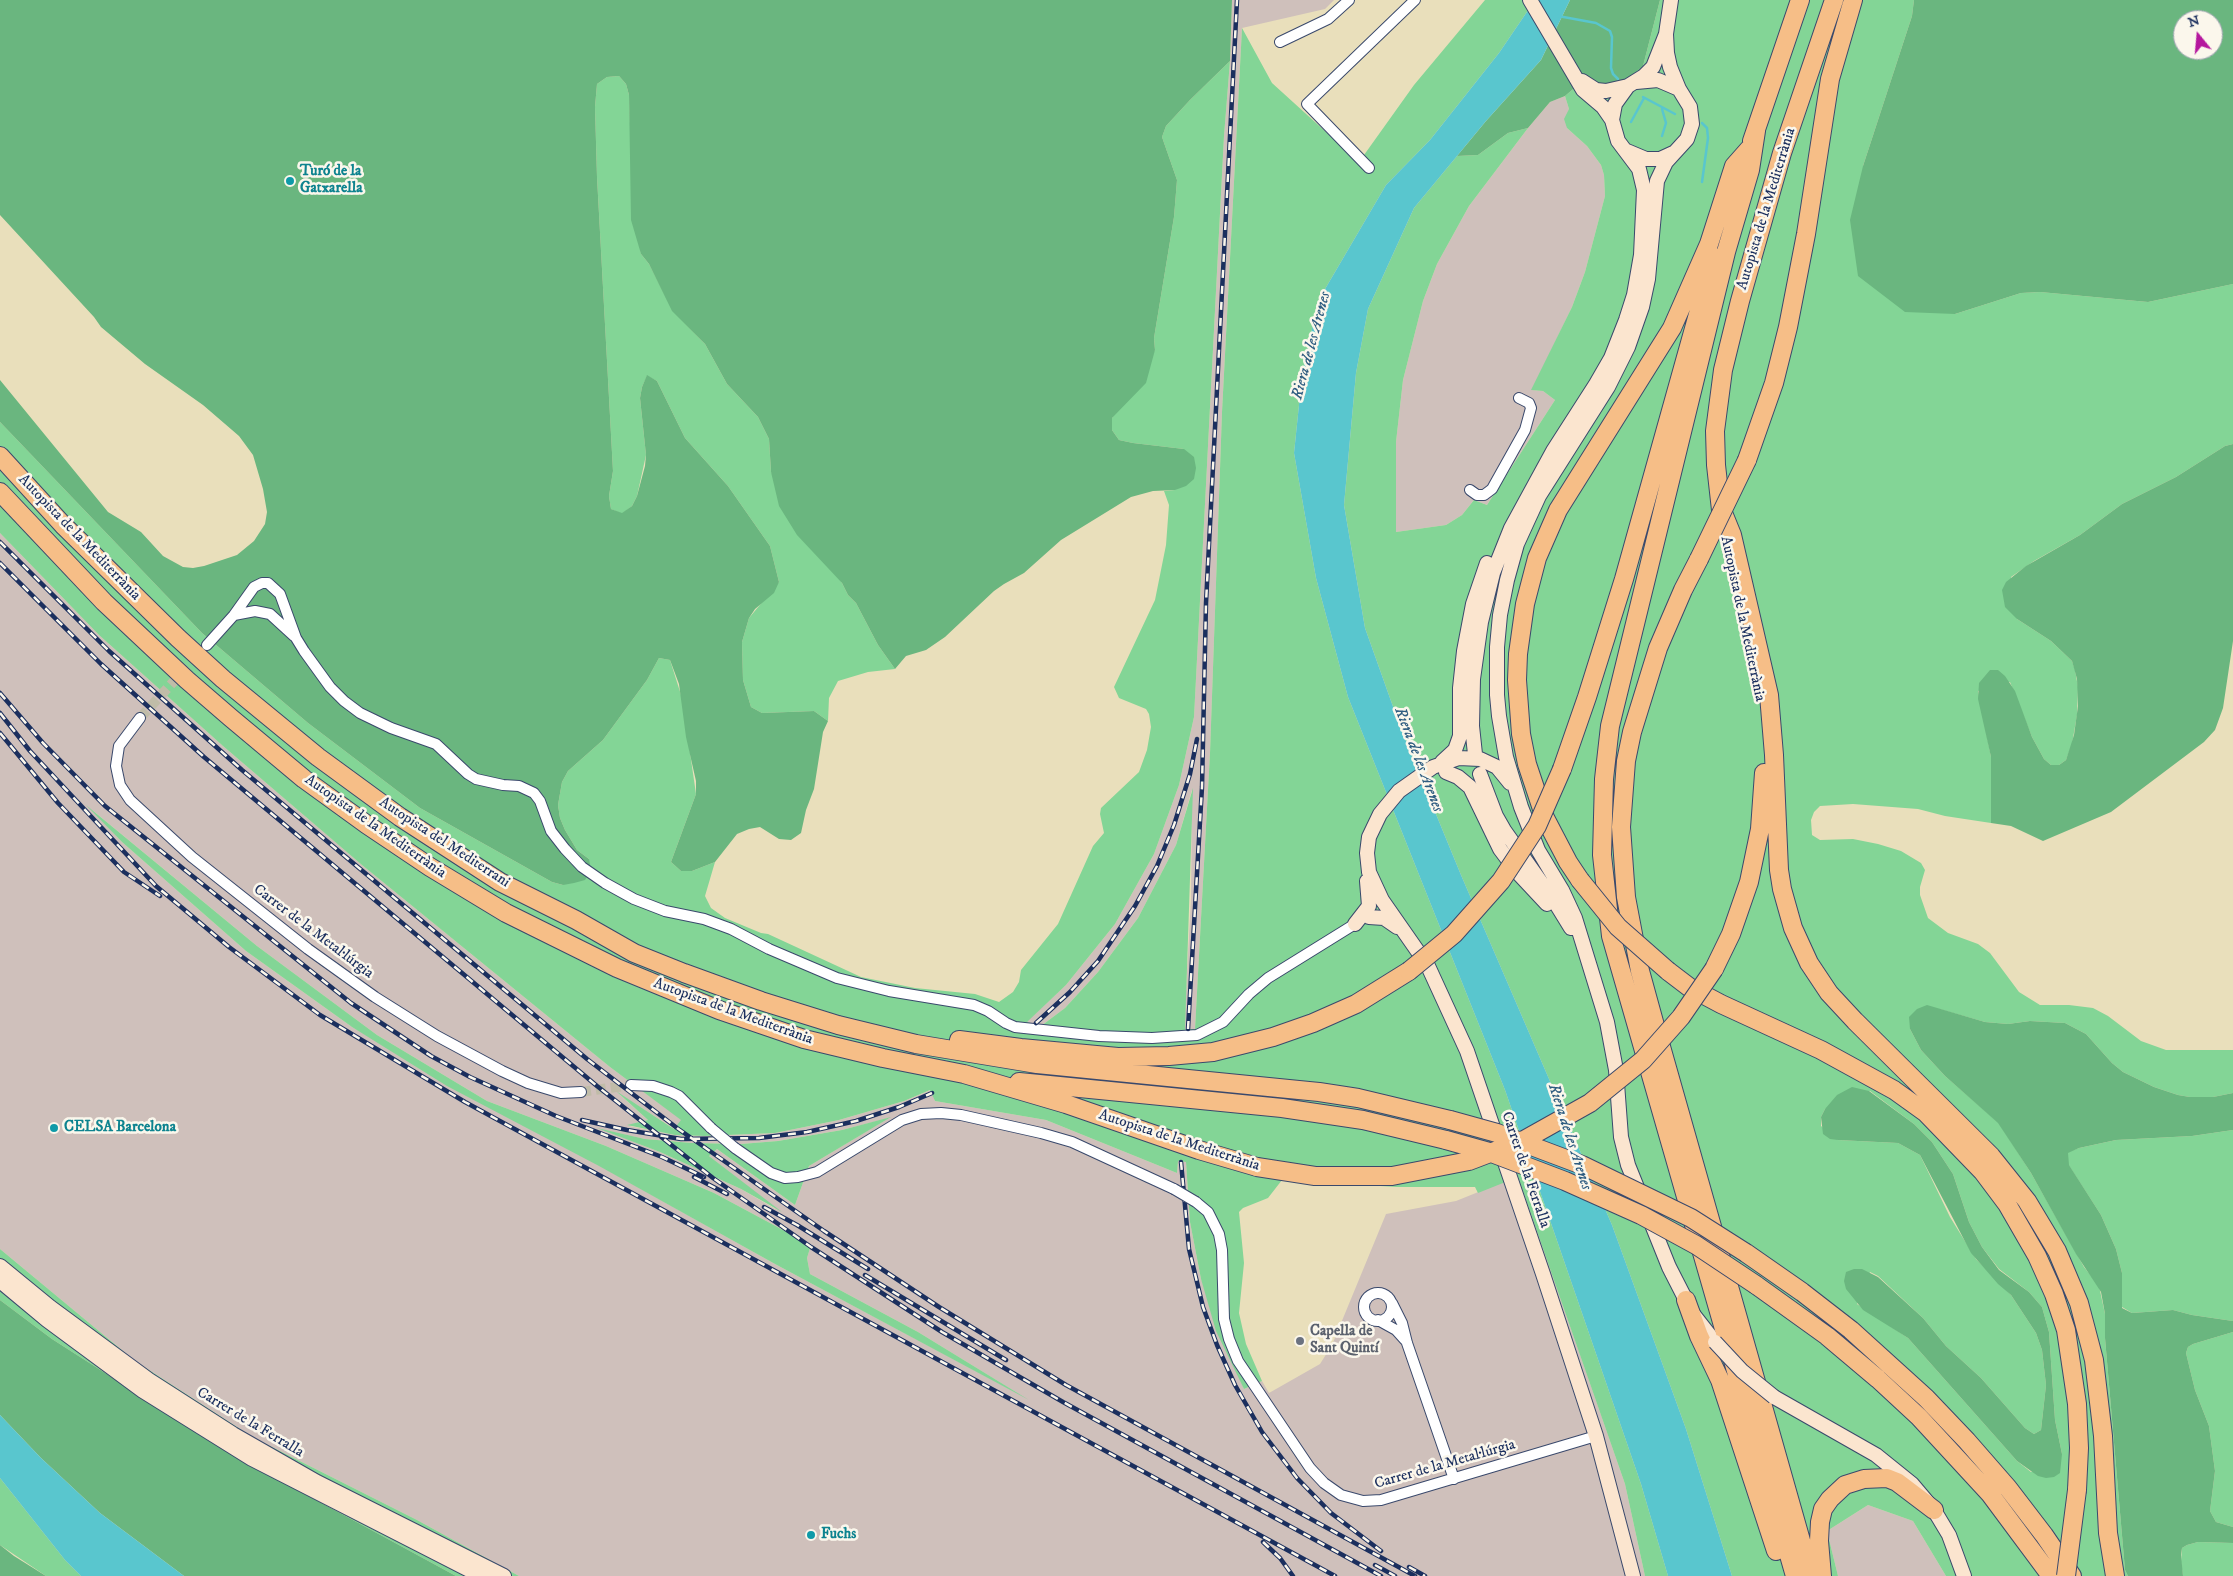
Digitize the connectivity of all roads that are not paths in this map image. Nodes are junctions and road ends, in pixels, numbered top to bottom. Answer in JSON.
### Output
{"nodes":[{"id":1,"x":1349,"y":0,"type":"edge"},
{"id":2,"x":1415,"y":0,"type":"edge"},
{"id":3,"x":1530,"y":0,"type":"edge"},
{"id":4,"x":1671,"y":0,"type":"edge"},
{"id":5,"x":1800,"y":0,"type":"edge"},
{"id":6,"x":1834,"y":0,"type":"edge"},
{"id":7,"x":1853,"y":0,"type":"edge"},
{"id":8,"x":1666,"y":34,"type":"junction"},
{"id":9,"x":1280,"y":42,"type":"dead end"},
{"id":10,"x":1573,"y":72,"type":"junction"},
{"id":11,"x":1632,"y":84,"type":"junction"},
{"id":12,"x":1679,"y":89,"type":"junction"},
{"id":13,"x":1612,"y":120,"type":"junction"},
{"id":14,"x":1756,"y":132,"type":"junction"},
{"id":15,"x":1623,"y":147,"type":"junction"},
{"id":16,"x":1749,"y":149,"type":"junction"},
{"id":17,"x":1675,"y":152,"type":"junction"},
{"id":18,"x":1368,"y":168,"type":"dead end"},
{"id":19,"x":1519,"y":398,"type":"dead end"},
{"id":20,"x":1552,"y":451,"type":"junction"},
{"id":21,"x":0,"y":456,"type":"edge"},
{"id":22,"x":1470,"y":490,"type":"dead end"},
{"id":23,"x":0,"y":492,"type":"edge"},
{"id":24,"x":1721,"y":508,"type":"junction"},
{"id":25,"x":234,"y":615,"type":"junction"},
{"id":26,"x":296,"y":638,"type":"junction"},
{"id":27,"x":207,"y":645,"type":"tunnel mouth"},
{"id":28,"x":1499,"y":716,"type":"junction"},
{"id":29,"x":140,"y":718,"type":"tunnel mouth"},
{"id":30,"x":1475,"y":754,"type":"dead end"},
{"id":31,"x":318,"y":757,"type":"joint"},
{"id":32,"x":1489,"y":763,"type":"junction"},
{"id":33,"x":1443,"y":769,"type":"junction"},
{"id":34,"x":1480,"y":774,"type":"dead end"},
{"id":35,"x":1516,"y":792,"type":"junction"},
{"id":36,"x":1367,"y":853,"type":"junction"},
{"id":37,"x":1382,"y":900,"type":"junction"},
{"id":38,"x":1369,"y":917,"type":"junction"},
{"id":39,"x":576,"y":920,"type":"junction"},
{"id":40,"x":1354,"y":924,"type":"junction"},
{"id":41,"x":1408,"y":935,"type":"junction"},
{"id":42,"x":1575,"y":936,"type":"junction"},
{"id":43,"x":1594,"y":979,"type":"junction"},
{"id":44,"x":964,"y":1074,"type":"junction"},
{"id":45,"x":631,"y":1085,"type":"tunnel mouth"},
{"id":46,"x":581,"y":1092,"type":"tunnel mouth"},
{"id":47,"x":0,"y":1266,"type":"edge"},
{"id":48,"x":0,"y":1281,"type":"edge"},
{"id":49,"x":1686,"y":1300,"type":"junction"},
{"id":50,"x":1392,"y":1303,"type":"junction"},
{"id":51,"x":1378,"y":1320,"type":"junction"},
{"id":52,"x":1407,"y":1343,"type":"junction"},
{"id":53,"x":1596,"y":1436,"type":"junction"},
{"id":54,"x":1454,"y":1478,"type":"junction"},
{"id":55,"x":1934,"y":1510,"type":"junction"},
{"id":56,"x":481,"y":1576,"type":"edge"},
{"id":57,"x":504,"y":1576,"type":"edge"},
{"id":58,"x":1633,"y":1576,"type":"edge"},
{"id":59,"x":1784,"y":1576,"type":"edge"},
{"id":60,"x":1795,"y":1576,"type":"edge"},
{"id":61,"x":1811,"y":1576,"type":"edge"},
{"id":62,"x":1822,"y":1576,"type":"edge"},
{"id":63,"x":1964,"y":1576,"type":"edge"},
{"id":64,"x":2051,"y":1576,"type":"edge"},
{"id":65,"x":2066,"y":1576,"type":"edge"},
{"id":66,"x":2072,"y":1576,"type":"edge"},
{"id":67,"x":2115,"y":1576,"type":"edge"}],
"edges":[{"from":1,"to":9,"type":"street"},
{"from":2,"to":18,"type":"street"},
{"from":3,"to":10,"type":"main road"},
{"from":4,"to":8,"type":"main road"},
{"from":5,"to":14,"type":"highway","name":"Autopista de la Mediterrània"},
{"from":6,"to":24,"type":"highway","name":"Autopista de la Mediterrània"},
{"from":7,"to":61,"type":"highway","bridge":true},
{"from":8,"to":11,"type":"main road"},
{"from":8,"to":12,"type":"main road"},
{"from":10,"to":11,"type":"main road"},
{"from":10,"to":13,"type":"main road"},
{"from":11,"to":12,"type":"main road"},
{"from":11,"to":13,"type":"main road"},
{"from":12,"to":17,"type":"main road"},
{"from":13,"to":15,"type":"main road"},
{"from":14,"to":16,"type":"highway","name":"Autopista de la Mediterrània"},
{"from":14,"to":60,"type":"highway"},
{"from":15,"to":17,"type":"main road"},
{"from":15,"to":20,"type":"main road"},
{"from":16,"to":39,"type":"highway","name":"Autopista de la Mediterrània","bridge":true},
{"from":16,"to":65,"type":"highway","bridge":true},
{"from":17,"to":28,"type":"main road"},
{"from":19,"to":22,"type":"street"},
{"from":20,"to":30,"type":"main road"},
{"from":20,"to":33,"type":"main road"},
{"from":21,"to":31,"type":"highway","name":"Autopista de la Mediterrània"},
{"from":23,"to":44,"type":"highway","name":"Autopista de la Mediterrània"},
{"from":24,"to":44,"type":"highway","name":"Autopista de la Mediterrània","bridge":true},
{"from":24,"to":67,"type":"highway"},
{"from":25,"to":26,"type":"street"},
{"from":25,"to":26,"type":"street"},
{"from":25,"to":27,"type":"street"},
{"from":26,"to":40,"type":"street"},
{"from":28,"to":32,"type":"main road"},
{"from":28,"to":35,"type":"main road"},
{"from":29,"to":46,"type":"street","name":"Carrer de la Metal·lúrgia"},
{"from":31,"to":39,"type":"highway","name":"Autopista del Mediterrani"},
{"from":32,"to":33,"type":"main road"},
{"from":32,"to":35,"type":"main road"},
{"from":33,"to":36,"type":"main road","name":"Carrer de la Ferralla"},
{"from":33,"to":42,"type":"main road"},
{"from":34,"to":42,"type":"main road"},
{"from":35,"to":43,"type":"main road"},
{"from":36,"to":37,"type":"main road","name":"Carrer de la Ferralla"},
{"from":36,"to":40,"type":"main road"},
{"from":37,"to":38,"type":"main road"},
{"from":37,"to":41,"type":"main road","name":"Carrer de la Ferralla"},
{"from":38,"to":40,"type":"main road"},
{"from":38,"to":41,"type":"main road"},
{"from":39,"to":66,"type":"highway","bridge":true},
{"from":41,"to":53,"type":"main road","name":"Carrer de la Ferralla"},
{"from":42,"to":43,"type":"main road"},
{"from":43,"to":49,"type":"main road"},
{"from":44,"to":64,"type":"highway","bridge":true},
{"from":45,"to":54,"type":"street","name":"Carrer de la Metal·lúrgia","bridge":true},
{"from":47,"to":57,"type":"main road","name":"Carrer de la Ferralla"},
{"from":48,"to":56,"type":"main road","name":"Carrer de la Ferralla"},
{"from":49,"to":55,"type":"main road","bridge":true},
{"from":49,"to":59,"type":"highway"},
{"from":50,"to":51,"type":"street"},
{"from":50,"to":51,"type":"street"},
{"from":50,"to":52,"type":"street"},
{"from":51,"to":52,"type":"street"},
{"from":52,"to":54,"type":"street"},
{"from":53,"to":54,"type":"street","name":"Carrer de la Metal·lúrgia"},
{"from":53,"to":58,"type":"main road","name":"Carrer de la Ferralla"},
{"from":55,"to":62,"type":"highway"},
{"from":55,"to":63,"type":"main road"}]}
